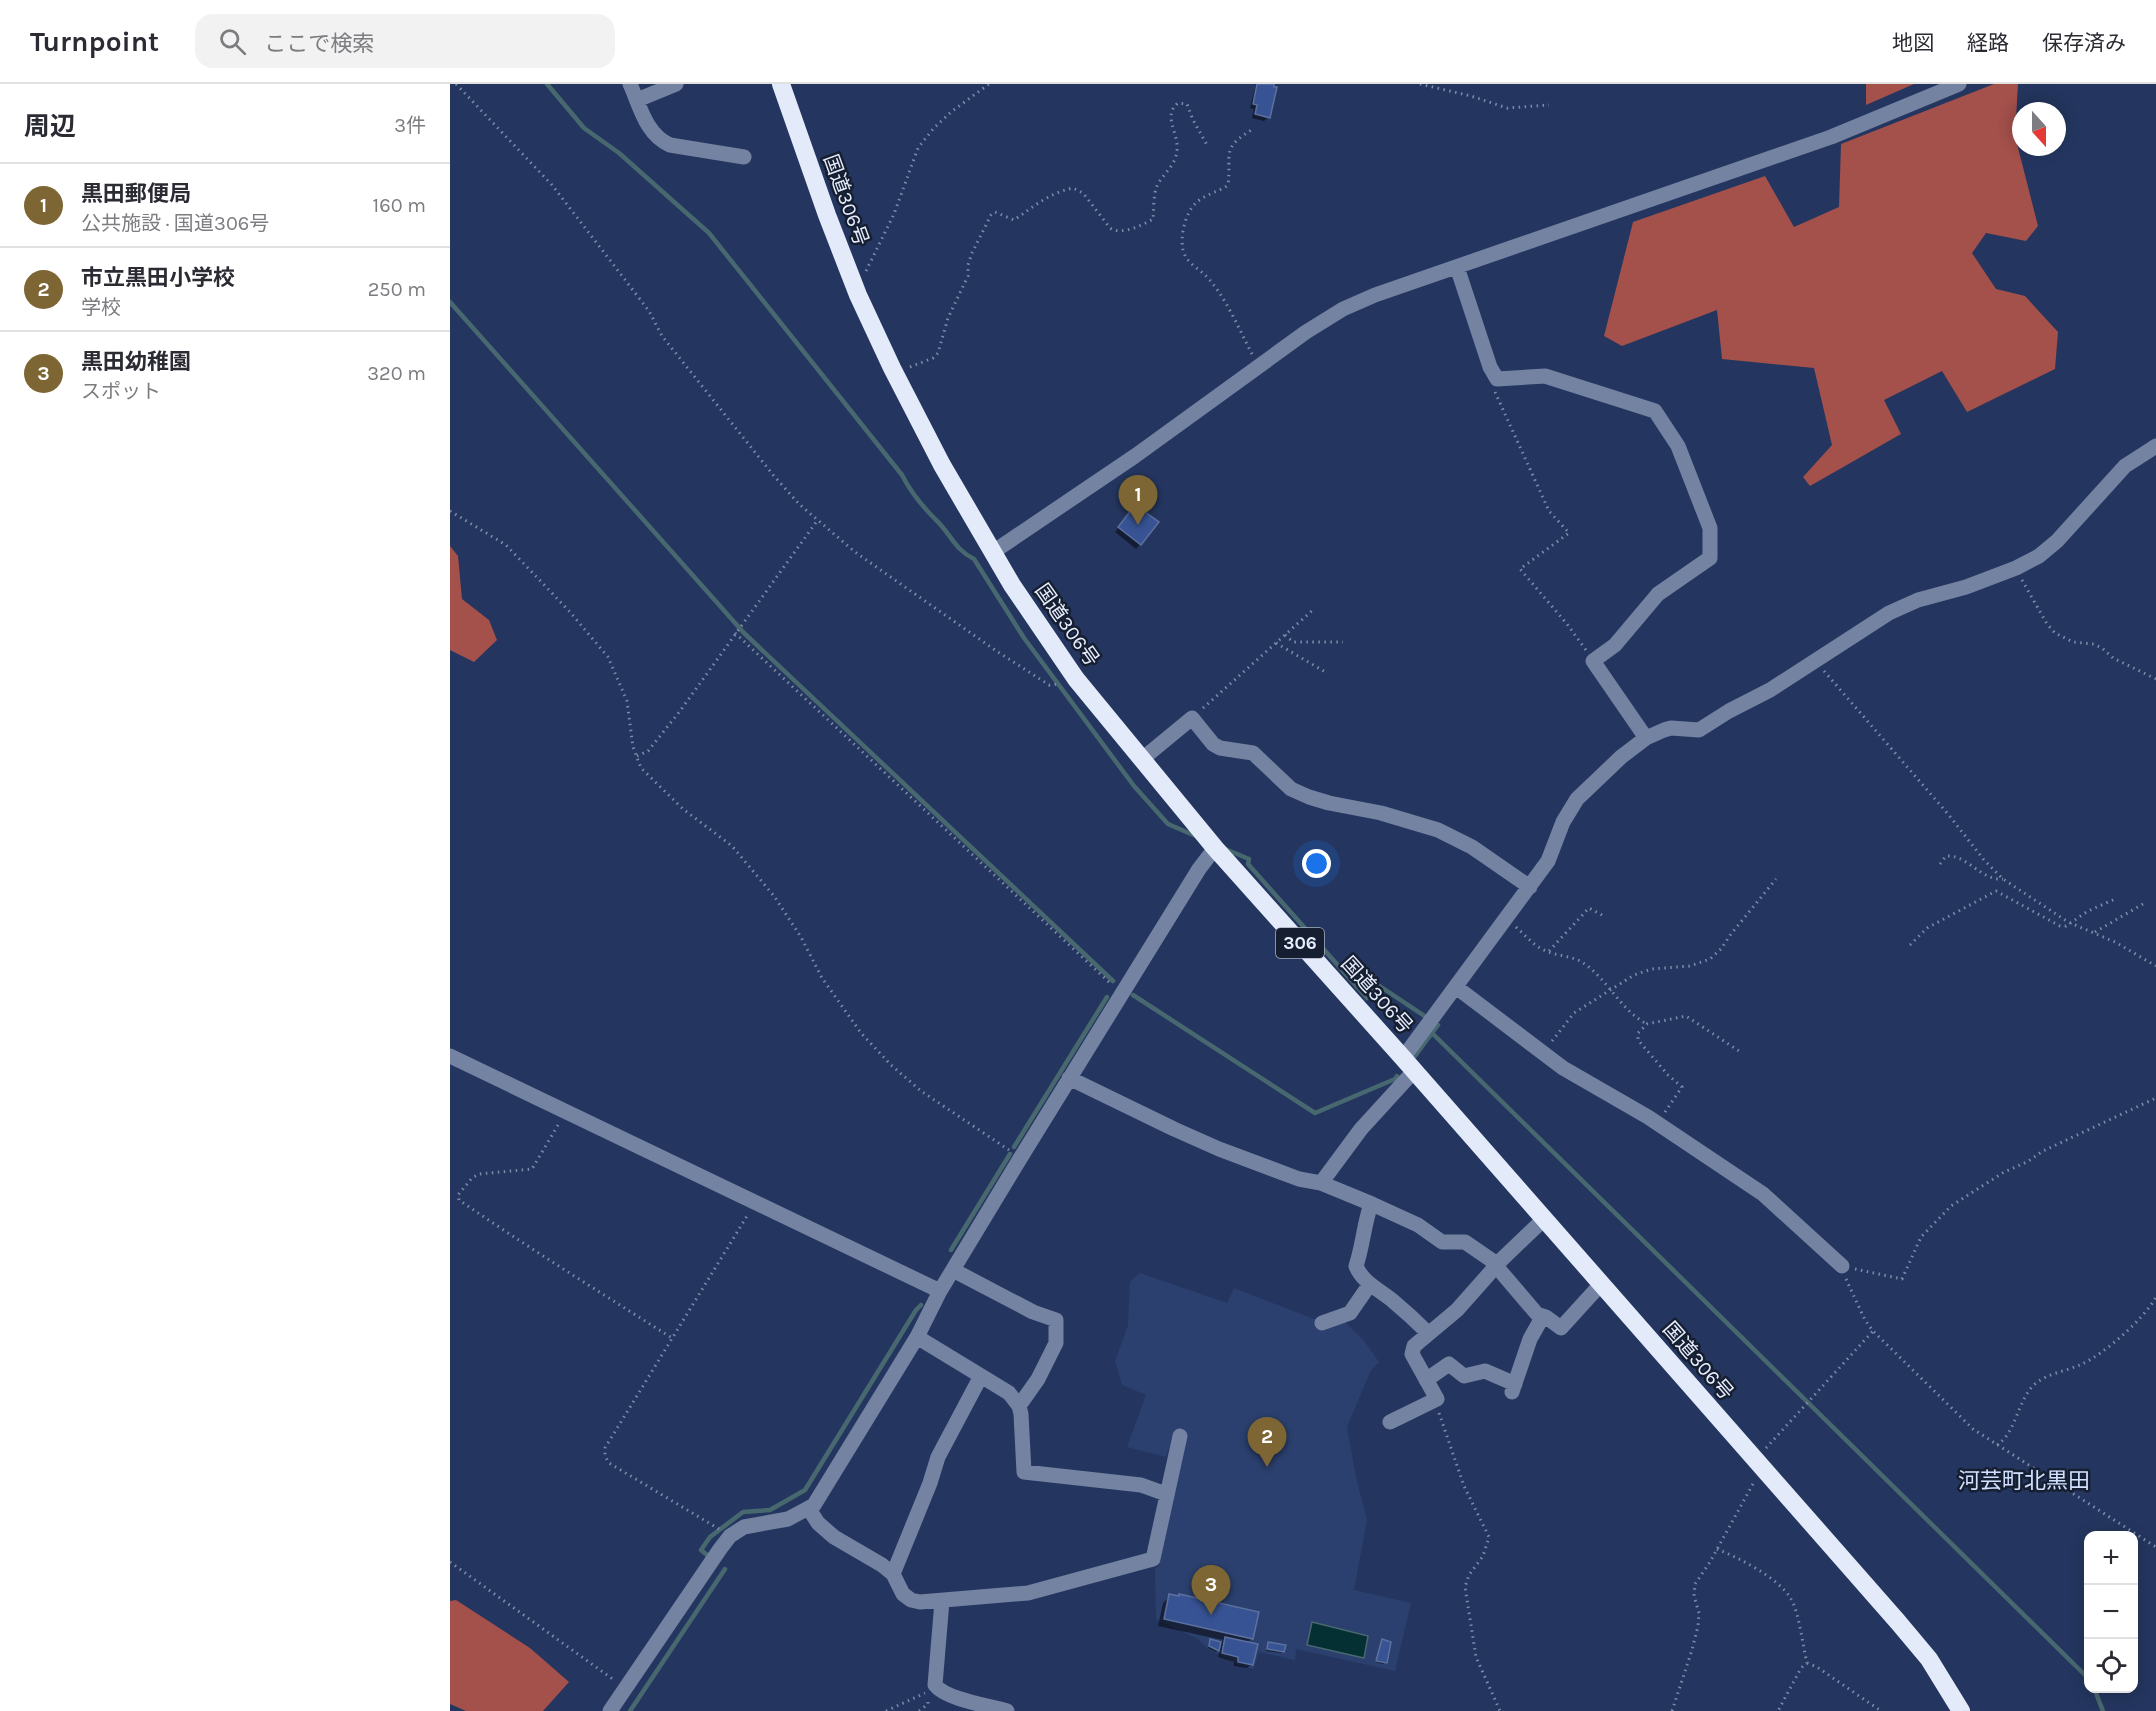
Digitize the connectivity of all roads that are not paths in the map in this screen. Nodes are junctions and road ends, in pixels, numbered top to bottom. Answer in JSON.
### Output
{"nodes":[{"id":1,"x":630,"y":84,"type":"edge"},
{"id":2,"x":676,"y":84,"type":"edge"},
{"id":3,"x":781,"y":84,"type":"edge"},
{"id":4,"x":1959,"y":84,"type":"edge"},
{"id":5,"x":637,"y":100,"type":"junction"},
{"id":6,"x":744,"y":157,"type":"dead end"},
{"id":7,"x":1457,"y":267,"type":"junction"},
{"id":8,"x":2156,"y":446,"type":"edge"},
{"id":9,"x":993,"y":552,"type":"junction"},
{"id":10,"x":1647,"y":738,"type":"junction"},
{"id":11,"x":1141,"y":760,"type":"junction"},
{"id":12,"x":1215,"y":848,"type":"junction"},
{"id":13,"x":1530,"y":887,"type":"junction"},
{"id":14,"x":1456,"y":987,"type":"junction"},
{"id":15,"x":450,"y":1056,"type":"edge"},
{"id":16,"x":1408,"y":1065,"type":"junction"},
{"id":17,"x":1069,"y":1078,"type":"junction"},
{"id":18,"x":1321,"y":1183,"type":"junction"},
{"id":19,"x":1371,"y":1204,"type":"junction"},
{"id":20,"x":1544,"y":1219,"type":"junction"},
{"id":21,"x":1496,"y":1265,"type":"junction"},
{"id":22,"x":1842,"y":1266,"type":"road end"},
{"id":23,"x":953,"y":1270,"type":"junction"},
{"id":24,"x":1370,"y":1284,"type":"junction"},
{"id":25,"x":1601,"y":1284,"type":"junction"},
{"id":26,"x":940,"y":1291,"type":"junction"},
{"id":27,"x":1543,"y":1316,"type":"junction"},
{"id":28,"x":1322,"y":1323,"type":"dead end"},
{"id":29,"x":1428,"y":1333,"type":"junction"},
{"id":30,"x":917,"y":1337,"type":"junction"},
{"id":31,"x":981,"y":1376,"type":"junction"},
{"id":32,"x":1426,"y":1380,"type":"junction"},
{"id":33,"x":1019,"y":1406,"type":"junction"},
{"id":34,"x":1390,"y":1422,"type":"dead end"},
{"id":35,"x":1180,"y":1436,"type":"dead end"},
{"id":36,"x":1166,"y":1494,"type":"junction"},
{"id":37,"x":809,"y":1509,"type":"junction"},
{"id":38,"x":893,"y":1574,"type":"junction"},
{"id":39,"x":942,"y":1601,"type":"junction"},
{"id":40,"x":610,"y":1711,"type":"edge"},
{"id":41,"x":1007,"y":1711,"type":"edge"},
{"id":42,"x":1961,"y":1711,"type":"edge"}],
"edges":[{"from":1,"to":5,"type":"street"},
{"from":2,"to":5,"type":"street"},
{"from":3,"to":9,"type":"highway","name":"国道306号","number":"306"},
{"from":4,"to":7,"type":"street"},
{"from":5,"to":6,"type":"street"},
{"from":7,"to":9,"type":"street"},
{"from":7,"to":10,"type":"street"},
{"from":8,"to":10,"type":"street"},
{"from":9,"to":11,"type":"highway","name":"国道306号","number":"306"},
{"from":10,"to":13,"type":"street"},
{"from":11,"to":12,"type":"highway","name":"国道306号","number":"306"},
{"from":11,"to":13,"type":"street"},
{"from":12,"to":16,"type":"highway","name":"国道306号","number":"306"},
{"from":12,"to":17,"type":"street"},
{"from":13,"to":14,"type":"street"},
{"from":14,"to":16,"type":"street"},
{"from":14,"to":22,"type":"street"},
{"from":15,"to":26,"type":"street"},
{"from":16,"to":18,"type":"street"},
{"from":16,"to":20,"type":"highway","name":"国道306号","number":"306"},
{"from":17,"to":18,"type":"street"},
{"from":17,"to":23,"type":"street"},
{"from":18,"to":19,"type":"street"},
{"from":19,"to":21,"type":"street"},
{"from":19,"to":24,"type":"street"},
{"from":20,"to":21,"type":"street"},
{"from":20,"to":25,"type":"highway","name":"国道306号","number":"306"},
{"from":21,"to":27,"type":"street"},
{"from":21,"to":29,"type":"street"},
{"from":23,"to":26,"type":"street"},
{"from":23,"to":33,"type":"street"},
{"from":24,"to":28,"type":"street"},
{"from":24,"to":29,"type":"street"},
{"from":25,"to":27,"type":"street"},
{"from":25,"to":42,"type":"highway","name":"国道306号","number":"306"},
{"from":26,"to":30,"type":"street"},
{"from":27,"to":32,"type":"street"},
{"from":29,"to":32,"type":"street"},
{"from":30,"to":31,"type":"street"},
{"from":30,"to":37,"type":"street"},
{"from":31,"to":33,"type":"street"},
{"from":31,"to":38,"type":"street"},
{"from":32,"to":34,"type":"street"},
{"from":33,"to":36,"type":"street"},
{"from":35,"to":36,"type":"street"},
{"from":36,"to":39,"type":"street"},
{"from":37,"to":38,"type":"street"},
{"from":37,"to":40,"type":"street"},
{"from":38,"to":39,"type":"street"},
{"from":39,"to":41,"type":"street"}]}
